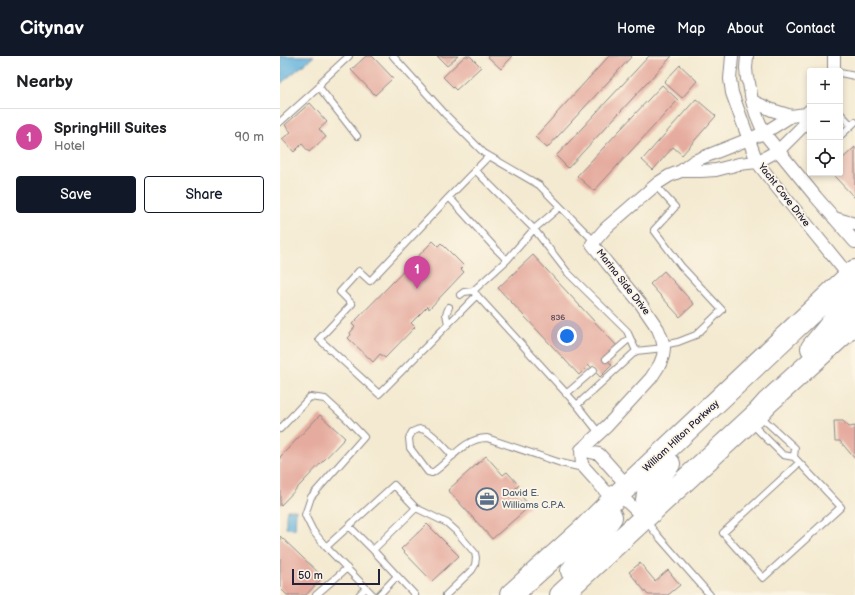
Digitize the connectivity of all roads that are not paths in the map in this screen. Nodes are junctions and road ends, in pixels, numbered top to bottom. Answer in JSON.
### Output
{"nodes":[{"id":1,"x":349,"y":56,"type":"edge"},
{"id":2,"x":393,"y":56,"type":"edge"},
{"id":3,"x":732,"y":56,"type":"edge"},
{"id":4,"x":747,"y":56,"type":"edge"},
{"id":5,"x":834,"y":56,"type":"edge"},
{"id":6,"x":834,"y":68,"type":"edge"},
{"id":7,"x":843,"y":74,"type":"edge"},
{"id":8,"x":855,"y":76,"type":"edge"},
{"id":9,"x":320,"y":87,"type":"junction"},
{"id":10,"x":752,"y":101,"type":"junction"},
{"id":11,"x":807,"y":112,"type":"edge"},
{"id":12,"x":807,"y":114,"type":"edge"},
{"id":13,"x":791,"y":116,"type":"junction"},
{"id":14,"x":843,"y":116,"type":"edge"},
{"id":15,"x":280,"y":122,"type":"edge"},
{"id":16,"x":853,"y":124,"type":"edge"},
{"id":17,"x":764,"y":133,"type":"junction"},
{"id":18,"x":843,"y":133,"type":"edge"},
{"id":19,"x":358,"y":136,"type":"dead end"},
{"id":20,"x":749,"y":140,"type":"junction"},
{"id":21,"x":779,"y":150,"type":"junction"},
{"id":22,"x":489,"y":156,"type":"junction"},
{"id":23,"x":757,"y":162,"type":"junction"},
{"id":24,"x":475,"y":170,"type":"junction"},
{"id":25,"x":681,"y":171,"type":"junction"},
{"id":26,"x":655,"y":185,"type":"junction"},
{"id":27,"x":449,"y":198,"type":"junction"},
{"id":28,"x":560,"y":207,"type":"junction"},
{"id":29,"x":834,"y":218,"type":"junction"},
{"id":30,"x":855,"y":224,"type":"edge"},
{"id":31,"x":534,"y":229,"type":"junction"},
{"id":32,"x":594,"y":241,"type":"junction"},
{"id":33,"x":855,"y":242,"type":"edge"},
{"id":34,"x":507,"y":260,"type":"junction"},
{"id":35,"x":854,"y":282,"type":"edge"},
{"id":36,"x":475,"y":293,"type":"junction"},
{"id":37,"x":460,"y":295,"type":"dead end"},
{"id":38,"x":449,"y":307,"type":"dead end"},
{"id":39,"x":448,"y":324,"type":"junction"},
{"id":40,"x":851,"y":330,"type":"edge"},
{"id":41,"x":630,"y":338,"type":"junction"},
{"id":42,"x":663,"y":347,"type":"junction"},
{"id":43,"x":636,"y":351,"type":"junction"},
{"id":44,"x":606,"y":359,"type":"dead end"},
{"id":45,"x":594,"y":370,"type":"dead end"},
{"id":46,"x":748,"y":372,"type":"junction"},
{"id":47,"x":566,"y":394,"type":"junction"},
{"id":48,"x":577,"y":405,"type":"junction"},
{"id":49,"x":758,"y":412,"type":"junction"},
{"id":50,"x":280,"y":429,"type":"edge"},
{"id":51,"x":599,"y":433,"type":"junction"},
{"id":52,"x":581,"y":450,"type":"junction"},
{"id":53,"x":453,"y":456,"type":"junction"},
{"id":54,"x":794,"y":457,"type":"junction"},
{"id":55,"x":799,"y":462,"type":"junction"},
{"id":56,"x":585,"y":469,"type":"junction"},
{"id":57,"x":619,"y":494,"type":"junction"},
{"id":58,"x":416,"y":508,"type":"junction"},
{"id":59,"x":644,"y":518,"type":"junction"},
{"id":60,"x":349,"y":526,"type":"junction"},
{"id":61,"x":326,"y":546,"type":"junction"},
{"id":62,"x":373,"y":550,"type":"junction"},
{"id":63,"x":347,"y":568,"type":"junction"},
{"id":64,"x":397,"y":576,"type":"junction"},
{"id":65,"x":366,"y":588,"type":"junction"},
{"id":66,"x":316,"y":595,"type":"edge"},
{"id":67,"x":359,"y":595,"type":"edge"},
{"id":68,"x":373,"y":595,"type":"edge"},
{"id":69,"x":379,"y":595,"type":"edge"},
{"id":70,"x":415,"y":595,"type":"edge"},
{"id":71,"x":446,"y":595,"type":"edge"},
{"id":72,"x":511,"y":595,"type":"edge"},
{"id":73,"x":555,"y":595,"type":"edge"},
{"id":74,"x":561,"y":595,"type":"edge"},
{"id":75,"x":710,"y":595,"type":"edge"}],
"edges":[{"from":1,"to":9,"type":"lane"},
{"from":2,"to":22,"type":"lane"},
{"from":3,"to":20,"type":"street","name":"Yacht Cove Drive"},
{"from":4,"to":10,"type":"street"},
{"from":5,"to":6,"type":"street"},
{"from":7,"to":8,"type":"lane"},
{"from":9,"to":15,"type":"lane"},
{"from":9,"to":19,"type":"lane"},
{"from":10,"to":13,"type":"street","name":"Marina Side Drive"},
{"from":10,"to":17,"type":"street"},
{"from":11,"to":13,"type":"street","name":"Marina Side Drive"},
{"from":12,"to":21,"type":"street","name":"Marina Side Drive"},
{"from":13,"to":17,"type":"street","name":"Marina Side Drive"},
{"from":14,"to":16,"type":"lane"},
{"from":16,"to":18,"type":"lane"},
{"from":17,"to":20,"type":"street","name":"Marina Side Drive"},
{"from":17,"to":21,"type":"street"},
{"from":20,"to":23,"type":"street","name":"Yacht Cove Drive"},
{"from":20,"to":25,"type":"street","name":"Marina Side Drive"},
{"from":21,"to":23,"type":"street","name":"Marina Side Drive"},
{"from":21,"to":29,"type":"street"},
{"from":22,"to":24,"type":"lane"},
{"from":22,"to":28,"type":"lane"},
{"from":23,"to":25,"type":"street","name":"Marina Side Drive"},
{"from":23,"to":35,"type":"street","name":"Yacht Cove Drive"},
{"from":24,"to":27,"type":"lane"},
{"from":24,"to":31,"type":"lane"},
{"from":25,"to":26,"type":"street","name":"Marina Side Drive"},
{"from":26,"to":32,"type":"street","name":"Marina Side Drive"},
{"from":26,"to":42,"type":"lane"},
{"from":27,"to":34,"type":"lane"},
{"from":27,"to":39,"type":"lane"},
{"from":28,"to":31,"type":"lane"},
{"from":28,"to":32,"type":"lane"},
{"from":29,"to":30,"type":"street"},
{"from":29,"to":33,"type":"street"},
{"from":31,"to":34,"type":"lane"},
{"from":31,"to":41,"type":"lane"},
{"from":32,"to":42,"type":"street","name":"Marina Side Drive"},
{"from":34,"to":36,"type":"lane"},
{"from":35,"to":46,"type":"highway","name":"William Hilton Parkway"},
{"from":35,"to":49,"type":"highway"},
{"from":36,"to":37,"type":"lane"},
{"from":36,"to":39,"type":"lane"},
{"from":36,"to":47,"type":"lane"},
{"from":38,"to":39,"type":"lane"},
{"from":40,"to":49,"type":"highway"},
{"from":41,"to":43,"type":"lane"},
{"from":41,"to":44,"type":"lane"},
{"from":42,"to":43,"type":"lane"},
{"from":42,"to":51,"type":"street"},
{"from":43,"to":48,"type":"lane"},
{"from":45,"to":47,"type":"lane"},
{"from":46,"to":57,"type":"highway","name":"William Hilton Parkway"},
{"from":46,"to":59,"type":"highway"},
{"from":47,"to":48,"type":"lane"},
{"from":48,"to":51,"type":"lane"},
{"from":49,"to":54,"type":"lane"},
{"from":49,"to":54,"type":"lane"},
{"from":49,"to":59,"type":"highway"},
{"from":50,"to":61,"type":"lane"},
{"from":51,"to":52,"type":"street"},
{"from":52,"to":56,"type":"street"},
{"from":52,"to":57,"type":"street"},
{"from":53,"to":53,"type":"lane"},
{"from":53,"to":56,"type":"lane"},
{"from":54,"to":55,"type":"lane"},
{"from":55,"to":55,"type":"lane"},
{"from":56,"to":57,"type":"street"},
{"from":57,"to":59,"type":"street"},
{"from":57,"to":72,"type":"highway","name":"William Hilton Parkway"},
{"from":57,"to":73,"type":"highway"},
{"from":58,"to":60,"type":"lane"},
{"from":58,"to":62,"type":"lane"},
{"from":58,"to":71,"type":"lane"},
{"from":59,"to":74,"type":"highway"},
{"from":59,"to":75,"type":"lane"},
{"from":60,"to":61,"type":"lane"},
{"from":60,"to":62,"type":"lane"},
{"from":61,"to":63,"type":"lane"},
{"from":62,"to":64,"type":"lane"},
{"from":63,"to":65,"type":"lane"},
{"from":63,"to":66,"type":"lane"},
{"from":64,"to":69,"type":"lane"},
{"from":64,"to":70,"type":"lane"},
{"from":65,"to":67,"type":"lane"},
{"from":65,"to":68,"type":"lane"}]}
